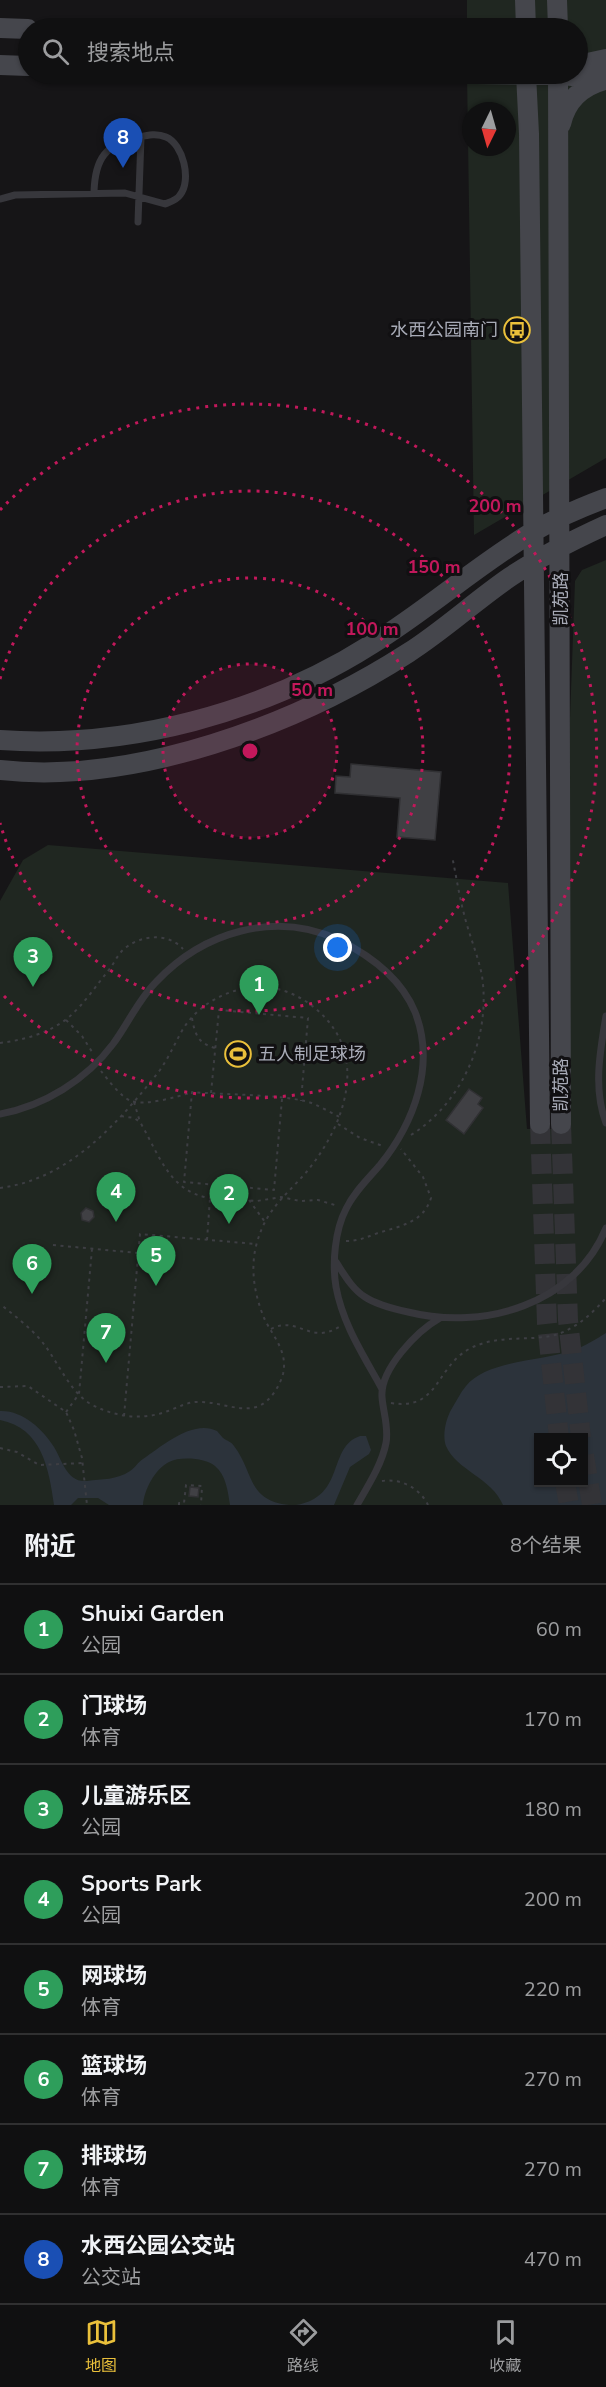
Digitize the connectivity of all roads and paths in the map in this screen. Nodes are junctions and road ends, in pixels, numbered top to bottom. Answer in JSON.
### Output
{"nodes":[{"id":1,"x":525,"y":0,"type":"edge"},
{"id":2,"x":557,"y":0,"type":"edge"},
{"id":3,"x":526,"y":18,"type":"edge"},
{"id":4,"x":558,"y":18,"type":"edge"},
{"id":5,"x":0,"y":28,"type":"edge"},
{"id":6,"x":18,"y":29,"type":"edge"},
{"id":7,"x":588,"y":57,"type":"edge"},
{"id":8,"x":606,"y":58,"type":"edge"},
{"id":9,"x":588,"y":62,"type":"edge"},
{"id":10,"x":0,"y":65,"type":"edge"},
{"id":11,"x":18,"y":66,"type":"edge"},
{"id":12,"x":588,"y":77,"type":"edge"},
{"id":13,"x":606,"y":79,"type":"edge"},
{"id":14,"x":526,"y":84,"type":"edge"},
{"id":15,"x":553,"y":84,"type":"edge"},
{"id":16,"x":559,"y":84,"type":"edge"},
{"id":17,"x":529,"y":134,"type":"junction"},
{"id":18,"x":558,"y":136,"type":"junction"},
{"id":19,"x":141,"y":137,"type":"junction"},
{"id":20,"x":94,"y":192,"type":"junction"},
{"id":21,"x":139,"y":196,"type":"junction"},
{"id":22,"x":0,"y":199,"type":"edge"},
{"id":23,"x":138,"y":222,"type":"dead end"},
{"id":24,"x":559,"y":471,"type":"junction"},
{"id":25,"x":533,"y":483,"type":"junction"},
{"id":26,"x":606,"y":498,"type":"edge"},
{"id":27,"x":560,"y":517,"type":"junction"},
{"id":28,"x":606,"y":525,"type":"edge"},
{"id":29,"x":537,"y":540,"type":"junction"},
{"id":30,"x":560,"y":546,"type":"junction"},
{"id":31,"x":494,"y":557,"type":"junction"},
{"id":32,"x":4,"y":739,"type":"edge"},
{"id":33,"x":3,"y":769,"type":"edge"},
{"id":34,"x":452,"y":856,"type":"dead end"},
{"id":35,"x":188,"y":954,"type":"junction"},
{"id":36,"x":606,"y":1016,"type":"edge"},
{"id":37,"x":192,"y":1018,"type":"junction"},
{"id":38,"x":66,"y":1020,"type":"junction"},
{"id":39,"x":0,"y":1043,"type":"edge"},
{"id":40,"x":215,"y":1048,"type":"junction"},
{"id":41,"x":97,"y":1061,"type":"junction"},
{"id":42,"x":192,"y":1092,"type":"junction"},
{"id":43,"x":211,"y":1094,"type":"junction"},
{"id":44,"x":282,"y":1099,"type":"junction"},
{"id":45,"x":301,"y":1101,"type":"junction"},
{"id":46,"x":134,"y":1102,"type":"junction"},
{"id":47,"x":0,"y":1113,"type":"edge"},
{"id":48,"x":121,"y":1116,"type":"junction"},
{"id":49,"x":340,"y":1117,"type":"junction"},
{"id":50,"x":140,"y":1122,"type":"junction"},
{"id":51,"x":606,"y":1123,"type":"edge"},
{"id":52,"x":337,"y":1124,"type":"junction"},
{"id":53,"x":540,"y":1124,"type":"tunnel mouth"},
{"id":54,"x":561,"y":1124,"type":"tunnel mouth"},
{"id":55,"x":397,"y":1143,"type":"junction"},
{"id":56,"x":391,"y":1150,"type":"junction"},
{"id":57,"x":0,"y":1188,"type":"edge"},
{"id":58,"x":281,"y":1197,"type":"junction"},
{"id":59,"x":210,"y":1198,"type":"junction"},
{"id":60,"x":249,"y":1200,"type":"junction"},
{"id":61,"x":346,"y":1209,"type":"junction"},
{"id":62,"x":265,"y":1222,"type":"junction"},
{"id":63,"x":606,"y":1228,"type":"edge"},
{"id":64,"x":207,"y":1240,"type":"junction"},
{"id":65,"x":337,"y":1241,"type":"junction"},
{"id":66,"x":257,"y":1244,"type":"junction"},
{"id":67,"x":53,"y":1245,"type":"dead end"},
{"id":68,"x":92,"y":1249,"type":"junction"},
{"id":69,"x":138,"y":1253,"type":"junction"},
{"id":70,"x":336,"y":1262,"type":"junction"},
{"id":71,"x":606,"y":1298,"type":"edge"},
{"id":72,"x":0,"y":1304,"type":"edge"},
{"id":73,"x":440,"y":1318,"type":"junction"},
{"id":74,"x":346,"y":1321,"type":"junction"},
{"id":75,"x":270,"y":1329,"type":"junction"},
{"id":76,"x":0,"y":1387,"type":"edge"},
{"id":77,"x":382,"y":1389,"type":"junction"},
{"id":78,"x":79,"y":1394,"type":"junction"},
{"id":79,"x":382,"y":1402,"type":"junction"},
{"id":80,"x":66,"y":1412,"type":"junction"},
{"id":81,"x":124,"y":1416,"type":"junction"},
{"id":82,"x":0,"y":1448,"type":"edge"},
{"id":83,"x":83,"y":1463,"type":"junction"},
{"id":84,"x":370,"y":1480,"type":"junction"},
{"id":85,"x":87,"y":1504,"type":"edge"},
{"id":86,"x":179,"y":1505,"type":"edge"},
{"id":87,"x":201,"y":1505,"type":"edge"},
{"id":88,"x":357,"y":1505,"type":"edge"},
{"id":89,"x":428,"y":1505,"type":"edge"}],
"edges":[{"from":1,"to":3,"type":"main road"},
{"from":2,"to":4,"type":"main road"},
{"from":5,"to":6,"type":"main road"},
{"from":7,"to":8,"type":"main road"},
{"from":8,"to":9,"type":"main road"},
{"from":10,"to":11,"type":"main road"},
{"from":12,"to":13,"type":"main road"},
{"from":13,"to":18,"type":"main road"},
{"from":14,"to":17,"type":"main road","name":"凯苑路"},
{"from":15,"to":17,"type":"main road"},
{"from":16,"to":18,"type":"main road","name":"凯苑路"},
{"from":17,"to":25,"type":"main road","name":"凯苑路"},
{"from":18,"to":24,"type":"main road","name":"凯苑路"},
{"from":19,"to":20,"type":"lane"},
{"from":19,"to":21,"type":"lane"},
{"from":19,"to":21,"type":"lane"},
{"from":20,"to":21,"type":"lane"},
{"from":20,"to":22,"type":"lane"},
{"from":21,"to":23,"type":"lane"},
{"from":24,"to":27,"type":"main road","name":"凯苑路"},
{"from":24,"to":29,"type":"main road"},
{"from":25,"to":29,"type":"main road","name":"凯苑路"},
{"from":25,"to":31,"type":"main road"},
{"from":26,"to":27,"type":"main road"},
{"from":27,"to":29,"type":"main road"},
{"from":27,"to":30,"type":"main road","name":"凯苑路"},
{"from":28,"to":30,"type":"main road"},
{"from":29,"to":30,"type":"main road"},
{"from":29,"to":31,"type":"main road"},
{"from":29,"to":33,"type":"main road"},
{"from":29,"to":53,"type":"main road","name":"凯苑路"},
{"from":30,"to":54,"type":"main road","name":"凯苑路"},
{"from":31,"to":32,"type":"main road"},
{"from":34,"to":55,"type":"path"},
{"from":35,"to":38,"type":"path"},
{"from":35,"to":41,"type":"lane"},
{"from":35,"to":55,"type":"lane"},
{"from":36,"to":51,"type":"lane"},
{"from":37,"to":40,"type":"path"},
{"from":37,"to":46,"type":"path"},
{"from":37,"to":49,"type":"path"},
{"from":38,"to":39,"type":"path"},
{"from":38,"to":41,"type":"path"},
{"from":40,"to":43,"type":"path"},
{"from":40,"to":45,"type":"path"},
{"from":41,"to":46,"type":"path"},
{"from":41,"to":47,"type":"lane"},
{"from":42,"to":43,"type":"path"},
{"from":42,"to":44,"type":"path"},
{"from":42,"to":46,"type":"path"},
{"from":43,"to":44,"type":"path"},
{"from":44,"to":45,"type":"path"},
{"from":45,"to":49,"type":"path"},
{"from":46,"to":48,"type":"path"},
{"from":46,"to":50,"type":"path"},
{"from":48,"to":50,"type":"path"},
{"from":48,"to":57,"type":"path"},
{"from":49,"to":52,"type":"path"},
{"from":50,"to":59,"type":"path"},
{"from":52,"to":56,"type":"path"},
{"from":52,"to":58,"type":"path"},
{"from":55,"to":56,"type":"lane"},
{"from":55,"to":65,"type":"path"},
{"from":56,"to":61,"type":"lane"},
{"from":58,"to":60,"type":"path"},
{"from":58,"to":61,"type":"path"},
{"from":58,"to":62,"type":"path"},
{"from":59,"to":60,"type":"path"},
{"from":59,"to":64,"type":"path"},
{"from":60,"to":62,"type":"path"},
{"from":61,"to":65,"type":"lane"},
{"from":62,"to":66,"type":"path"},
{"from":63,"to":73,"type":"lane"},
{"from":64,"to":66,"type":"path"},
{"from":64,"to":69,"type":"path"},
{"from":65,"to":70,"type":"lane"},
{"from":66,"to":75,"type":"path"},
{"from":67,"to":68,"type":"path"},
{"from":68,"to":69,"type":"path"},
{"from":68,"to":78,"type":"path"},
{"from":69,"to":81,"type":"path"},
{"from":70,"to":73,"type":"lane"},
{"from":70,"to":74,"type":"lane"},
{"from":71,"to":79,"type":"path"},
{"from":72,"to":78,"type":"path"},
{"from":73,"to":77,"type":"lane"},
{"from":74,"to":75,"type":"path"},
{"from":74,"to":77,"type":"lane"},
{"from":75,"to":81,"type":"path"},
{"from":76,"to":80,"type":"path"},
{"from":77,"to":79,"type":"lane"},
{"from":78,"to":80,"type":"path"},
{"from":78,"to":81,"type":"path"},
{"from":79,"to":84,"type":"lane"},
{"from":80,"to":83,"type":"path"},
{"from":82,"to":83,"type":"path"},
{"from":83,"to":85,"type":"path"},
{"from":84,"to":88,"type":"lane"},
{"from":84,"to":89,"type":"path"},
{"from":86,"to":87,"type":"path"}]}
